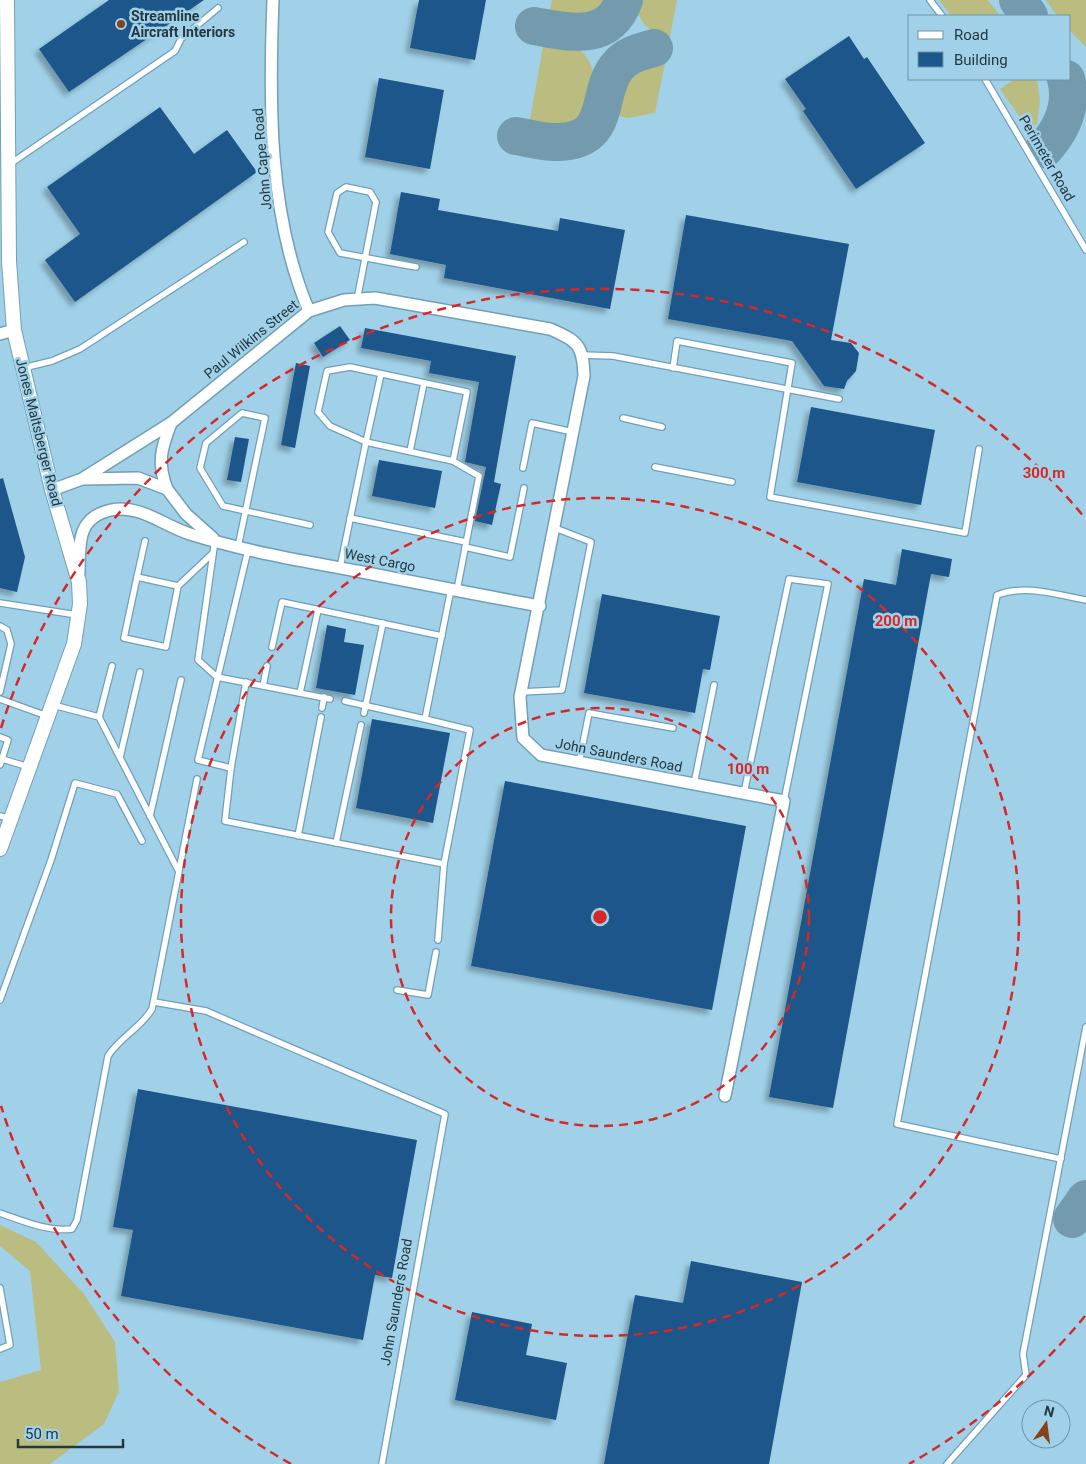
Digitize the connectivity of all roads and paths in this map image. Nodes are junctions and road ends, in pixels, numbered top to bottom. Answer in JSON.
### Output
{"nodes":[{"id":1,"x":7,"y":0,"type":"edge"},
{"id":2,"x":273,"y":0,"type":"edge"},
{"id":3,"x":930,"y":0,"type":"edge"},
{"id":4,"x":218,"y":8,"type":"dead end"},
{"id":5,"x":941,"y":15,"type":"edge"},
{"id":6,"x":986,"y":80,"type":"edge"},
{"id":7,"x":4,"y":92,"type":"edge"},
{"id":8,"x":8,"y":165,"type":"junction"},
{"id":9,"x":244,"y":242,"type":"dead end"},
{"id":10,"x":1086,"y":250,"type":"edge"},
{"id":11,"x":365,"y":257,"type":"junction"},
{"id":12,"x":416,"y":267,"type":"dead end"},
{"id":13,"x":358,"y":300,"type":"junction"},
{"id":14,"x":309,"y":311,"type":"junction"},
{"id":15,"x":14,"y":330,"type":"junction"},
{"id":16,"x":0,"y":334,"type":"edge"},
{"id":17,"x":581,"y":350,"type":"junction"},
{"id":18,"x":23,"y":368,"type":"junction"},
{"id":19,"x":673,"y":368,"type":"junction"},
{"id":20,"x":381,"y":374,"type":"junction"},
{"id":21,"x":424,"y":383,"type":"junction"},
{"id":22,"x":789,"y":390,"type":"junction"},
{"id":23,"x":839,"y":399,"type":"dead end"},
{"id":24,"x":623,"y":418,"type":"dead end"},
{"id":25,"x":171,"y":423,"type":"junction"},
{"id":26,"x":662,"y":426,"type":"dead end"},
{"id":27,"x":573,"y":432,"type":"junction"},
{"id":28,"x":366,"y":442,"type":"junction"},
{"id":29,"x":979,"y":449,"type":"dead end"},
{"id":30,"x":410,"y":451,"type":"junction"},
{"id":31,"x":453,"y":461,"type":"junction"},
{"id":32,"x":654,"y":467,"type":"dead end"},
{"id":33,"x":523,"y":468,"type":"dead end"},
{"id":34,"x":82,"y":479,"type":"junction"},
{"id":35,"x":732,"y":482,"type":"dead end"},
{"id":36,"x":524,"y":488,"type":"dead end"},
{"id":37,"x":167,"y":489,"type":"junction"},
{"id":38,"x":52,"y":490,"type":"junction"},
{"id":39,"x":246,"y":511,"type":"junction"},
{"id":40,"x":350,"y":518,"type":"junction"},
{"id":41,"x":310,"y":525,"type":"dead end"},
{"id":42,"x":555,"y":528,"type":"junction"},
{"id":43,"x":215,"y":540,"type":"junction"},
{"id":44,"x":145,"y":541,"type":"dead end"},
{"id":45,"x":465,"y":545,"type":"junction"},
{"id":46,"x":243,"y":549,"type":"junction"},
{"id":47,"x":213,"y":553,"type":"junction"},
{"id":48,"x":340,"y":568,"type":"junction"},
{"id":49,"x":138,"y":577,"type":"junction"},
{"id":50,"x":78,"y":582,"type":"junction"},
{"id":51,"x":178,"y":586,"type":"junction"},
{"id":52,"x":454,"y":590,"type":"junction"},
{"id":53,"x":1086,"y":600,"type":"edge"},
{"id":54,"x":0,"y":603,"type":"edge"},
{"id":55,"x":540,"y":606,"type":"junction"},
{"id":56,"x":318,"y":610,"type":"junction"},
{"id":57,"x":79,"y":615,"type":"junction"},
{"id":58,"x":383,"y":624,"type":"junction"},
{"id":59,"x":0,"y":626,"type":"edge"},
{"id":60,"x":442,"y":636,"type":"junction"},
{"id":61,"x":272,"y":647,"type":"dead end"},
{"id":62,"x":0,"y":655,"type":"edge"},
{"id":63,"x":8,"y":657,"type":"junction"},
{"id":64,"x":112,"y":666,"type":"dead end"},
{"id":65,"x":268,"y":666,"type":"dead end"},
{"id":66,"x":140,"y":672,"type":"dead end"},
{"id":67,"x":217,"y":676,"type":"junction"},
{"id":68,"x":181,"y":680,"type":"dead end"},
{"id":69,"x":246,"y":682,"type":"junction"},
{"id":70,"x":714,"y":685,"type":"dead end"},
{"id":71,"x":263,"y":686,"type":"junction"},
{"id":72,"x":0,"y":692,"type":"edge"},
{"id":73,"x":521,"y":692,"type":"junction"},
{"id":74,"x":300,"y":693,"type":"junction"},
{"id":75,"x":0,"y":699,"type":"edge"},
{"id":76,"x":345,"y":701,"type":"dead end"},
{"id":77,"x":365,"y":706,"type":"junction"},
{"id":78,"x":322,"y":708,"type":"dead end"},
{"id":79,"x":50,"y":711,"type":"junction"},
{"id":80,"x":364,"y":713,"type":"dead end"},
{"id":81,"x":321,"y":716,"type":"dead end"},
{"id":82,"x":99,"y":717,"type":"junction"},
{"id":83,"x":425,"y":719,"type":"junction"},
{"id":84,"x":361,"y":725,"type":"dead end"},
{"id":85,"x":673,"y":728,"type":"dead end"},
{"id":86,"x":0,"y":737,"type":"edge"},
{"id":87,"x":120,"y":757,"type":"junction"},
{"id":88,"x":1,"y":762,"type":"edge"},
{"id":89,"x":579,"y":762,"type":"junction"},
{"id":90,"x":30,"y":767,"type":"junction"},
{"id":91,"x":231,"y":768,"type":"junction"},
{"id":92,"x":197,"y":779,"type":"dead end"},
{"id":93,"x":694,"y":784,"type":"junction"},
{"id":94,"x":744,"y":794,"type":"junction"},
{"id":95,"x":784,"y":801,"type":"junction"},
{"id":96,"x":150,"y":816,"type":"junction"},
{"id":97,"x":5,"y":818,"type":"edge"},
{"id":98,"x":298,"y":836,"type":"junction"},
{"id":99,"x":142,"y":841,"type":"dead end"},
{"id":100,"x":336,"y":843,"type":"junction"},
{"id":101,"x":0,"y":849,"type":"edge"},
{"id":102,"x":444,"y":864,"type":"junction"},
{"id":103,"x":178,"y":871,"type":"junction"},
{"id":104,"x":438,"y":940,"type":"dead end"},
{"id":105,"x":436,"y":952,"type":"dead end"},
{"id":106,"x":397,"y":990,"type":"dead end"},
{"id":107,"x":0,"y":1000,"type":"edge"},
{"id":108,"x":154,"y":1002,"type":"junction"},
{"id":109,"x":1086,"y":1027,"type":"edge"},
{"id":110,"x":725,"y":1096,"type":"dead end"},
{"id":111,"x":1061,"y":1159,"type":"junction"},
{"id":112,"x":0,"y":1213,"type":"edge"},
{"id":113,"x":0,"y":1288,"type":"edge"},
{"id":114,"x":0,"y":1349,"type":"edge"},
{"id":115,"x":382,"y":1464,"type":"edge"},
{"id":116,"x":947,"y":1464,"type":"edge"}],
"edges":[{"from":1,"to":7,"type":"street","name":"Jones Maltsberger Road"},
{"from":2,"to":14,"type":"street","name":"John Cape Road"},
{"from":3,"to":5,"type":"lane"},
{"from":4,"to":8,"type":"lane"},
{"from":6,"to":10,"type":"lane","name":"Perimeter Road"},
{"from":7,"to":8,"type":"street","name":"Jones Maltsberger Road"},
{"from":8,"to":15,"type":"street","name":"Jones Maltsberger Road"},
{"from":9,"to":18,"type":"lane"},
{"from":11,"to":11,"type":"lane"},
{"from":11,"to":12,"type":"lane"},
{"from":11,"to":13,"type":"lane"},
{"from":13,"to":14,"type":"street","name":"Paul Wilkins Street"},
{"from":13,"to":17,"type":"street","name":"Paul Wilkins Street"},
{"from":14,"to":25,"type":"street","name":"Paul Wilkins Street"},
{"from":15,"to":16,"type":"street"},
{"from":15,"to":18,"type":"street","name":"Jones Maltsberger Road"},
{"from":17,"to":19,"type":"lane"},
{"from":17,"to":27,"type":"street","name":"John Saunders Road"},
{"from":18,"to":38,"type":"street","name":"Jones Maltsberger Road"},
{"from":19,"to":22,"type":"lane"},
{"from":19,"to":22,"type":"lane"},
{"from":20,"to":21,"type":"lane"},
{"from":20,"to":28,"type":"lane"},
{"from":20,"to":28,"type":"lane"},
{"from":21,"to":30,"type":"lane"},
{"from":21,"to":31,"type":"lane"},
{"from":22,"to":23,"type":"lane"},
{"from":22,"to":29,"type":"lane"},
{"from":24,"to":26,"type":"lane"},
{"from":25,"to":34,"type":"street","name":"Paul Wilkins Street"},
{"from":25,"to":37,"type":"street","name":"West Cargo"},
{"from":27,"to":33,"type":"lane"},
{"from":27,"to":42,"type":"street","name":"John Saunders Road"},
{"from":28,"to":30,"type":"lane"},
{"from":28,"to":40,"type":"lane"},
{"from":30,"to":31,"type":"lane"},
{"from":31,"to":45,"type":"lane"},
{"from":32,"to":35,"type":"lane"},
{"from":34,"to":37,"type":"street"},
{"from":34,"to":38,"type":"street","name":"Paul Wilkins Street"},
{"from":36,"to":45,"type":"lane"},
{"from":37,"to":43,"type":"street","name":"West Cargo"},
{"from":38,"to":50,"type":"street","name":"Jones Maltsberger Road"},
{"from":39,"to":39,"type":"lane"},
{"from":39,"to":41,"type":"lane"},
{"from":39,"to":46,"type":"lane"},
{"from":40,"to":45,"type":"lane"},
{"from":40,"to":48,"type":"lane"},
{"from":42,"to":55,"type":"street","name":"John Saunders Road"},
{"from":42,"to":73,"type":"lane"},
{"from":43,"to":46,"type":"street","name":"West Cargo"},
{"from":43,"to":47,"type":"lane"},
{"from":43,"to":50,"type":"street","name":"West Cargo"},
{"from":44,"to":49,"type":"lane"},
{"from":45,"to":52,"type":"lane"},
{"from":46,"to":48,"type":"street","name":"West Cargo"},
{"from":46,"to":67,"type":"lane"},
{"from":47,"to":51,"type":"lane"},
{"from":47,"to":67,"type":"lane"},
{"from":48,"to":52,"type":"street","name":"West Cargo"},
{"from":49,"to":51,"type":"lane"},
{"from":49,"to":51,"type":"lane"},
{"from":50,"to":57,"type":"street","name":"Jones Maltsberger Road"},
{"from":52,"to":55,"type":"street","name":"West Cargo"},
{"from":52,"to":60,"type":"lane"},
{"from":53,"to":111,"type":"lane"},
{"from":54,"to":57,"type":"lane"},
{"from":55,"to":73,"type":"street","name":"John Saunders Road"},
{"from":56,"to":58,"type":"lane"},
{"from":56,"to":61,"type":"lane"},
{"from":56,"to":74,"type":"lane"},
{"from":57,"to":79,"type":"street","name":"Jones Maltsberger Road"},
{"from":58,"to":60,"type":"lane"},
{"from":58,"to":77,"type":"lane"},
{"from":59,"to":63,"type":"lane"},
{"from":60,"to":83,"type":"lane"},
{"from":62,"to":63,"type":"lane"},
{"from":63,"to":72,"type":"lane"},
{"from":64,"to":82,"type":"lane"},
{"from":65,"to":71,"type":"lane"},
{"from":66,"to":87,"type":"lane"},
{"from":67,"to":69,"type":"lane"},
{"from":67,"to":91,"type":"lane"},
{"from":68,"to":96,"type":"lane"},
{"from":69,"to":71,"type":"lane"},
{"from":69,"to":91,"type":"lane"},
{"from":70,"to":93,"type":"lane"},
{"from":71,"to":74,"type":"lane"},
{"from":73,"to":89,"type":"street","name":"John Saunders Road"},
{"from":74,"to":78,"type":"lane"},
{"from":75,"to":79,"type":"lane"},
{"from":76,"to":77,"type":"lane"},
{"from":77,"to":80,"type":"lane"},
{"from":77,"to":83,"type":"lane"},
{"from":79,"to":82,"type":"lane"},
{"from":79,"to":90,"type":"street","name":"Jones Maltsberger Road"},
{"from":81,"to":98,"type":"lane"},
{"from":82,"to":87,"type":"lane"},
{"from":83,"to":102,"type":"lane"},
{"from":84,"to":100,"type":"lane"},
{"from":85,"to":89,"type":"lane"},
{"from":86,"to":88,"type":"lane"},
{"from":87,"to":96,"type":"lane"},
{"from":88,"to":90,"type":"lane"},
{"from":89,"to":93,"type":"street","name":"John Saunders Road"},
{"from":90,"to":97,"type":"street","name":"Jones Maltsberger Road"},
{"from":91,"to":98,"type":"lane"},
{"from":92,"to":103,"type":"lane"},
{"from":93,"to":94,"type":"street","name":"John Saunders Road"},
{"from":94,"to":95,"type":"street","name":"John Saunders Road"},
{"from":94,"to":95,"type":"lane"},
{"from":95,"to":110,"type":"street"},
{"from":96,"to":103,"type":"lane"},
{"from":97,"to":101,"type":"street","name":"Jones Maltsberger Road"},
{"from":98,"to":100,"type":"lane"},
{"from":99,"to":107,"type":"lane"},
{"from":100,"to":102,"type":"lane"},
{"from":102,"to":104,"type":"lane"},
{"from":103,"to":108,"type":"lane"},
{"from":105,"to":106,"type":"lane"},
{"from":108,"to":112,"type":"lane"},
{"from":108,"to":115,"type":"lane","name":"John Saunders Road"},
{"from":109,"to":111,"type":"lane"},
{"from":111,"to":116,"type":"lane"},
{"from":113,"to":114,"type":"lane"}]}
